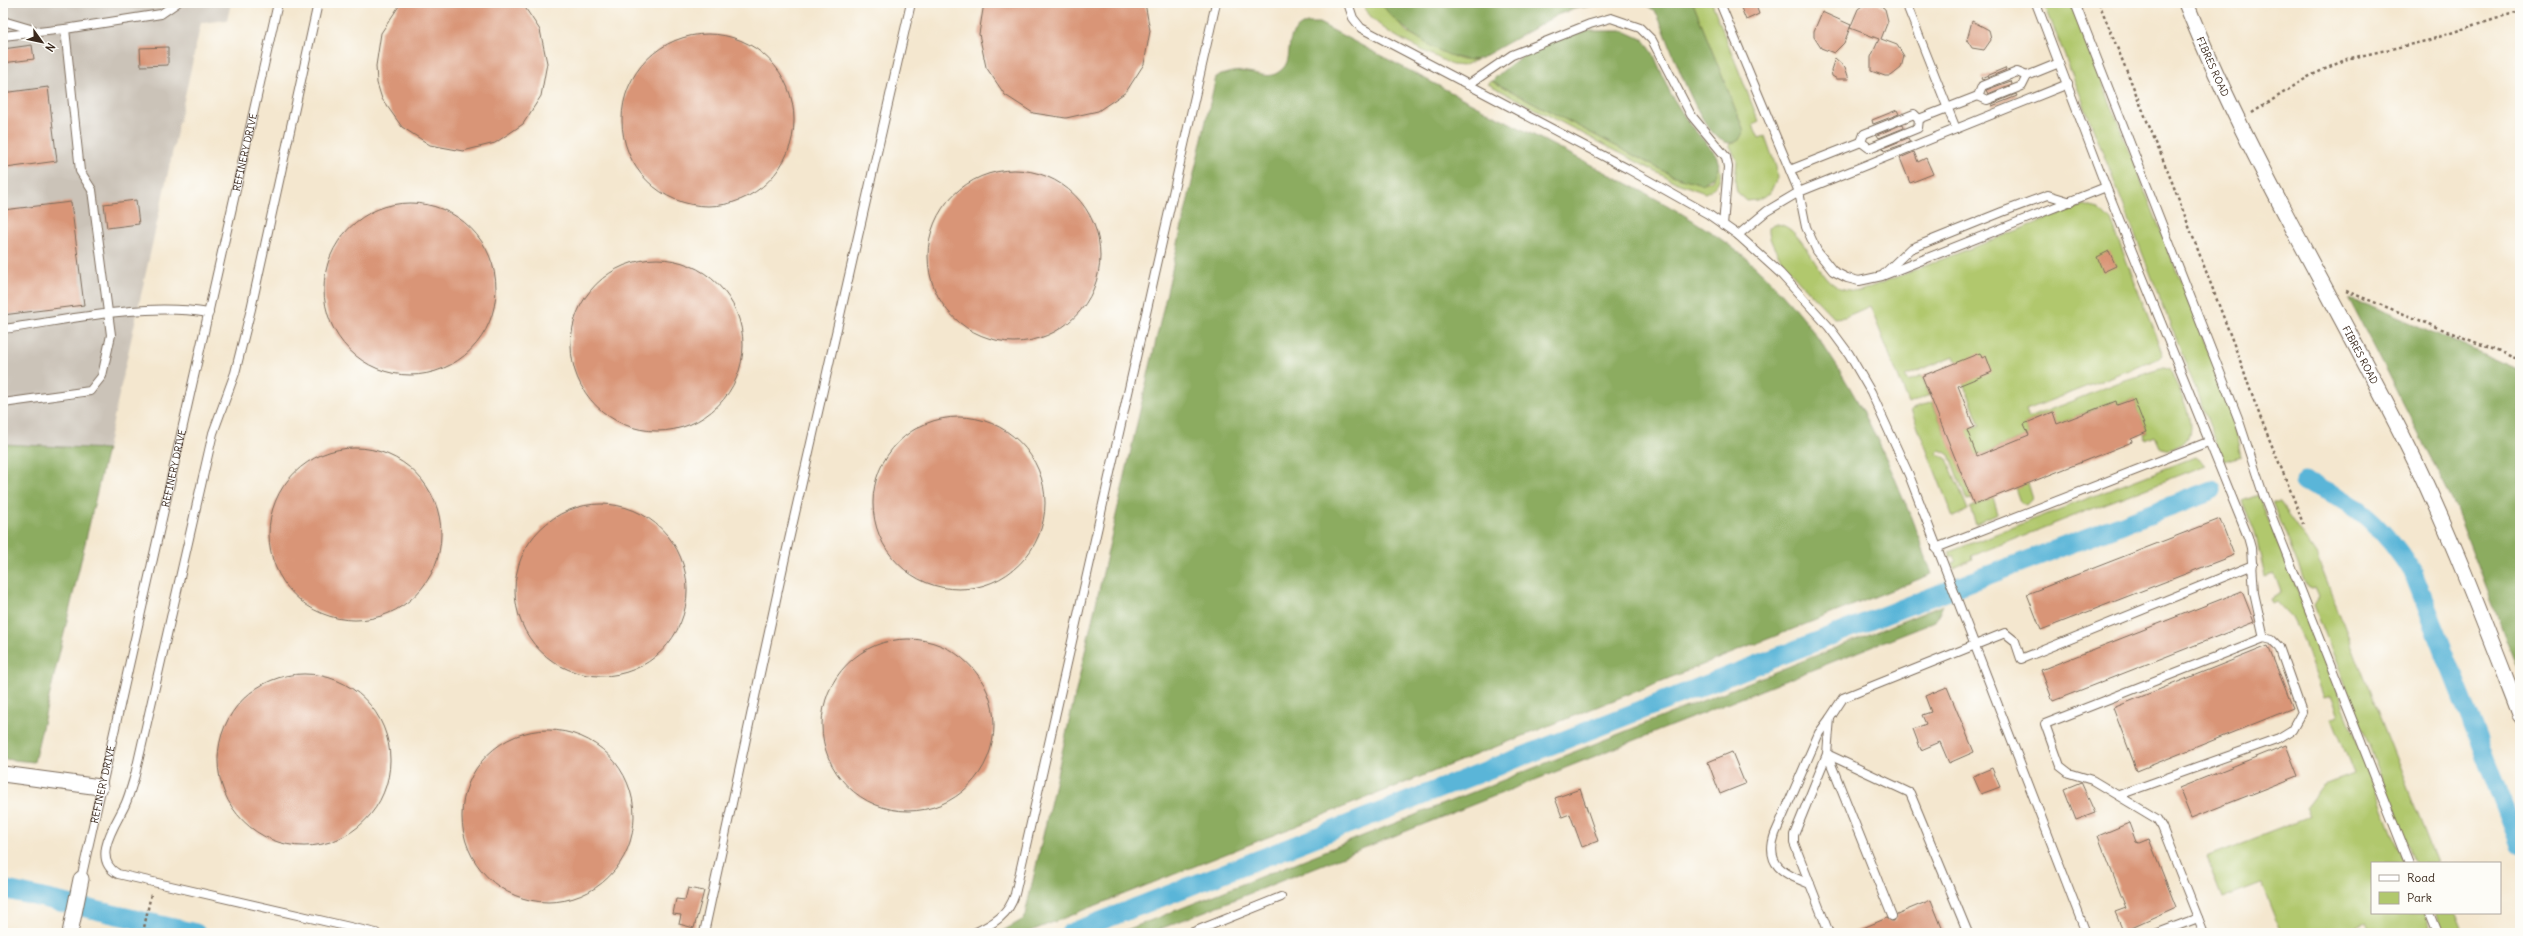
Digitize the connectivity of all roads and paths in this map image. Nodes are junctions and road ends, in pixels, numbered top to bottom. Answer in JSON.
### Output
{"nodes":[{"id":1,"x":178,"y":3,"type":"edge"},
{"id":2,"x":278,"y":3,"type":"edge"},
{"id":3,"x":318,"y":3,"type":"edge"},
{"id":4,"x":911,"y":3,"type":"edge"},
{"id":5,"x":1216,"y":3,"type":"edge"},
{"id":6,"x":1720,"y":3,"type":"edge"},
{"id":7,"x":1906,"y":3,"type":"edge"},
{"id":8,"x":2036,"y":3,"type":"edge"},
{"id":9,"x":2075,"y":3,"type":"edge"},
{"id":10,"x":2099,"y":3,"type":"edge"},
{"id":11,"x":2186,"y":3,"type":"edge"},
{"id":12,"x":1346,"y":4,"type":"edge"},
{"id":13,"x":2520,"y":12,"type":"edge"},
{"id":14,"x":3,"y":21,"type":"edge"},
{"id":15,"x":65,"y":29,"type":"junction"},
{"id":16,"x":39,"y":32,"type":"junction"},
{"id":17,"x":3,"y":36,"type":"edge"},
{"id":18,"x":2060,"y":63,"type":"junction"},
{"id":19,"x":2027,"y":76,"type":"junction"},
{"id":20,"x":2068,"y":84,"type":"junction"},
{"id":21,"x":1468,"y":85,"type":"junction"},
{"id":22,"x":1978,"y":96,"type":"junction"},
{"id":23,"x":1947,"y":108,"type":"junction"},
{"id":24,"x":1919,"y":119,"type":"junction"},
{"id":25,"x":2238,"y":122,"type":"junction"},
{"id":26,"x":1956,"y":129,"type":"junction"},
{"id":27,"x":1861,"y":142,"type":"junction"},
{"id":28,"x":1790,"y":170,"type":"junction"},
{"id":29,"x":2106,"y":187,"type":"junction"},
{"id":30,"x":1799,"y":192,"type":"junction"},
{"id":31,"x":2070,"y":202,"type":"junction"},
{"id":32,"x":1723,"y":225,"type":"junction"},
{"id":33,"x":1738,"y":235,"type":"junction"},
{"id":34,"x":1882,"y":276,"type":"junction"},
{"id":35,"x":2326,"y":289,"type":"junction"},
{"id":36,"x":209,"y":313,"type":"junction"},
{"id":37,"x":108,"y":314,"type":"junction"},
{"id":38,"x":3,"y":329,"type":"edge"},
{"id":39,"x":2520,"y":360,"type":"edge"},
{"id":40,"x":3,"y":403,"type":"edge"},
{"id":41,"x":2208,"y":442,"type":"junction"},
{"id":42,"x":2303,"y":524,"type":"dead end"},
{"id":43,"x":1936,"y":548,"type":"junction"},
{"id":44,"x":2253,"y":566,"type":"junction"},
{"id":45,"x":2264,"y":638,"type":"junction"},
{"id":46,"x":1974,"y":645,"type":"junction"},
{"id":47,"x":2520,"y":715,"type":"edge"},
{"id":48,"x":1830,"y":718,"type":"junction"},
{"id":49,"x":1827,"y":754,"type":"junction"},
{"id":50,"x":3,"y":774,"type":"edge"},
{"id":51,"x":100,"y":787,"type":"junction"},
{"id":52,"x":2119,"y":795,"type":"junction"},
{"id":53,"x":2409,"y":862,"type":"edge"},
{"id":54,"x":81,"y":879,"type":"joint"},
{"id":55,"x":1810,"y":884,"type":"junction"},
{"id":56,"x":1281,"y":897,"type":"dead end"},
{"id":57,"x":150,"y":899,"type":"dead end"},
{"id":58,"x":2429,"y":914,"type":"edge"},
{"id":59,"x":1892,"y":916,"type":"dead end"},
{"id":60,"x":2198,"y":918,"type":"junction"},
{"id":61,"x":70,"y":933,"type":"edge"},
{"id":62,"x":143,"y":933,"type":"edge"},
{"id":63,"x":376,"y":933,"type":"edge"},
{"id":64,"x":704,"y":933,"type":"edge"},
{"id":65,"x":974,"y":933,"type":"edge"},
{"id":66,"x":1191,"y":933,"type":"edge"},
{"id":67,"x":1829,"y":933,"type":"edge"},
{"id":68,"x":1968,"y":933,"type":"edge"},
{"id":69,"x":2086,"y":933,"type":"edge"},
{"id":70,"x":2158,"y":933,"type":"edge"},
{"id":71,"x":2204,"y":933,"type":"edge"},
{"id":72,"x":2437,"y":933,"type":"edge"}],
"edges":[{"from":1,"to":15,"type":"lane"},
{"from":2,"to":36,"type":"lane","name":"REFINERY DRIVE"},
{"from":3,"to":63,"type":"lane"},
{"from":4,"to":64,"type":"lane"},
{"from":5,"to":65,"type":"lane"},
{"from":6,"to":28,"type":"lane"},
{"from":7,"to":23,"type":"lane"},
{"from":8,"to":18,"type":"lane"},
{"from":9,"to":53,"type":"lane"},
{"from":10,"to":42,"type":"path"},
{"from":11,"to":25,"type":"street","name":"FIBRES ROAD"},
{"from":12,"to":21,"type":"lane"},
{"from":13,"to":25,"type":"path"},
{"from":14,"to":16,"type":"lane"},
{"from":15,"to":16,"type":"lane"},
{"from":15,"to":37,"type":"lane"},
{"from":16,"to":17,"type":"lane"},
{"from":18,"to":19,"type":"lane"},
{"from":18,"to":20,"type":"lane"},
{"from":19,"to":22,"type":"lane"},
{"from":19,"to":22,"type":"lane"},
{"from":20,"to":26,"type":"lane"},
{"from":20,"to":29,"type":"lane"},
{"from":21,"to":32,"type":"lane"},
{"from":21,"to":32,"type":"lane"},
{"from":22,"to":23,"type":"lane"},
{"from":23,"to":24,"type":"lane"},
{"from":23,"to":26,"type":"lane"},
{"from":24,"to":27,"type":"lane"},
{"from":24,"to":27,"type":"lane"},
{"from":25,"to":35,"type":"street","name":"FIBRES ROAD"},
{"from":26,"to":30,"type":"lane"},
{"from":27,"to":28,"type":"lane"},
{"from":28,"to":30,"type":"lane"},
{"from":29,"to":31,"type":"lane"},
{"from":29,"to":41,"type":"lane"},
{"from":30,"to":33,"type":"lane"},
{"from":30,"to":34,"type":"lane"},
{"from":31,"to":34,"type":"lane"},
{"from":31,"to":34,"type":"lane"},
{"from":32,"to":33,"type":"lane"},
{"from":33,"to":43,"type":"lane"},
{"from":35,"to":39,"type":"path"},
{"from":35,"to":47,"type":"street","name":"FIBRES ROAD"},
{"from":36,"to":37,"type":"lane"},
{"from":36,"to":51,"type":"lane","name":"REFINERY DRIVE"},
{"from":37,"to":38,"type":"lane"},
{"from":37,"to":40,"type":"lane"},
{"from":41,"to":43,"type":"lane"},
{"from":41,"to":44,"type":"lane"},
{"from":43,"to":46,"type":"lane"},
{"from":44,"to":45,"type":"lane"},
{"from":44,"to":46,"type":"lane"},
{"from":45,"to":52,"type":"lane"},
{"from":45,"to":52,"type":"lane"},
{"from":46,"to":48,"type":"lane"},
{"from":46,"to":69,"type":"lane"},
{"from":48,"to":49,"type":"lane"},
{"from":48,"to":55,"type":"lane"},
{"from":49,"to":55,"type":"lane"},
{"from":49,"to":59,"type":"lane"},
{"from":49,"to":68,"type":"lane"},
{"from":50,"to":51,"type":"street"},
{"from":51,"to":54,"type":"lane","name":"REFINERY DRIVE"},
{"from":52,"to":60,"type":"lane"},
{"from":54,"to":61,"type":"street","name":"REFINERY DRIVE"},
{"from":55,"to":67,"type":"lane"},
{"from":56,"to":66,"type":"lane"},
{"from":57,"to":62,"type":"path"},
{"from":58,"to":72,"type":"lane"},
{"from":60,"to":70,"type":"lane"},
{"from":60,"to":71,"type":"lane"}]}
